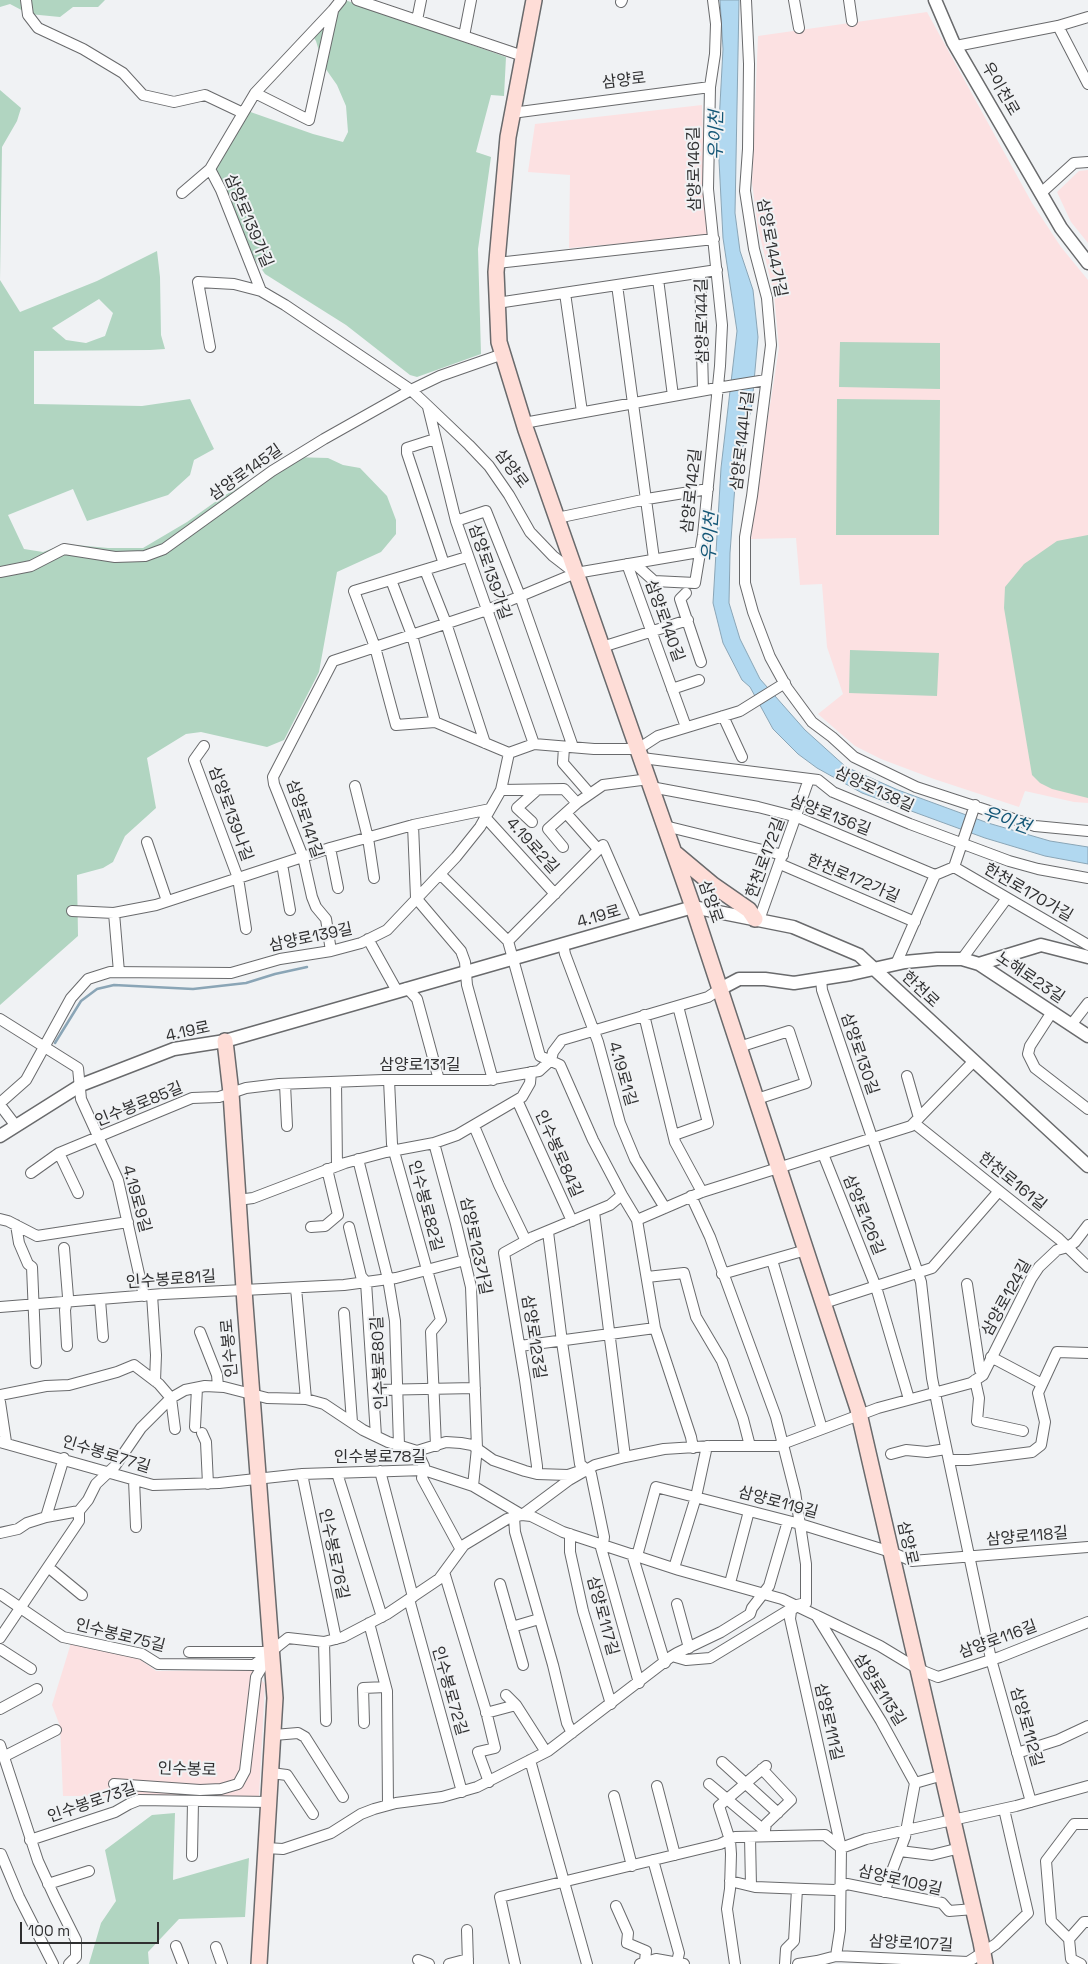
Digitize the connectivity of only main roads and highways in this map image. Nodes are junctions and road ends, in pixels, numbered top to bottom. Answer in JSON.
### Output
{"nodes":[{"id":1,"x":534,"y":0,"type":"edge"},
{"id":2,"x":675,"y":853,"type":"junction"},
{"id":3,"x":757,"y":919,"type":"road end"},
{"id":4,"x":225,"y":1041,"type":"road end"},
{"id":5,"x":984,"y":1958,"type":"edge"},
{"id":6,"x":259,"y":1964,"type":"edge"}],
"edges":[{"from":1,"to":2,"type":"main road","name":"삼양로"},
{"from":2,"to":3,"type":"main road"},
{"from":2,"to":5,"type":"main road","name":"삼양로"},
{"from":4,"to":6,"type":"main road","name":"인수봉로"}]}
